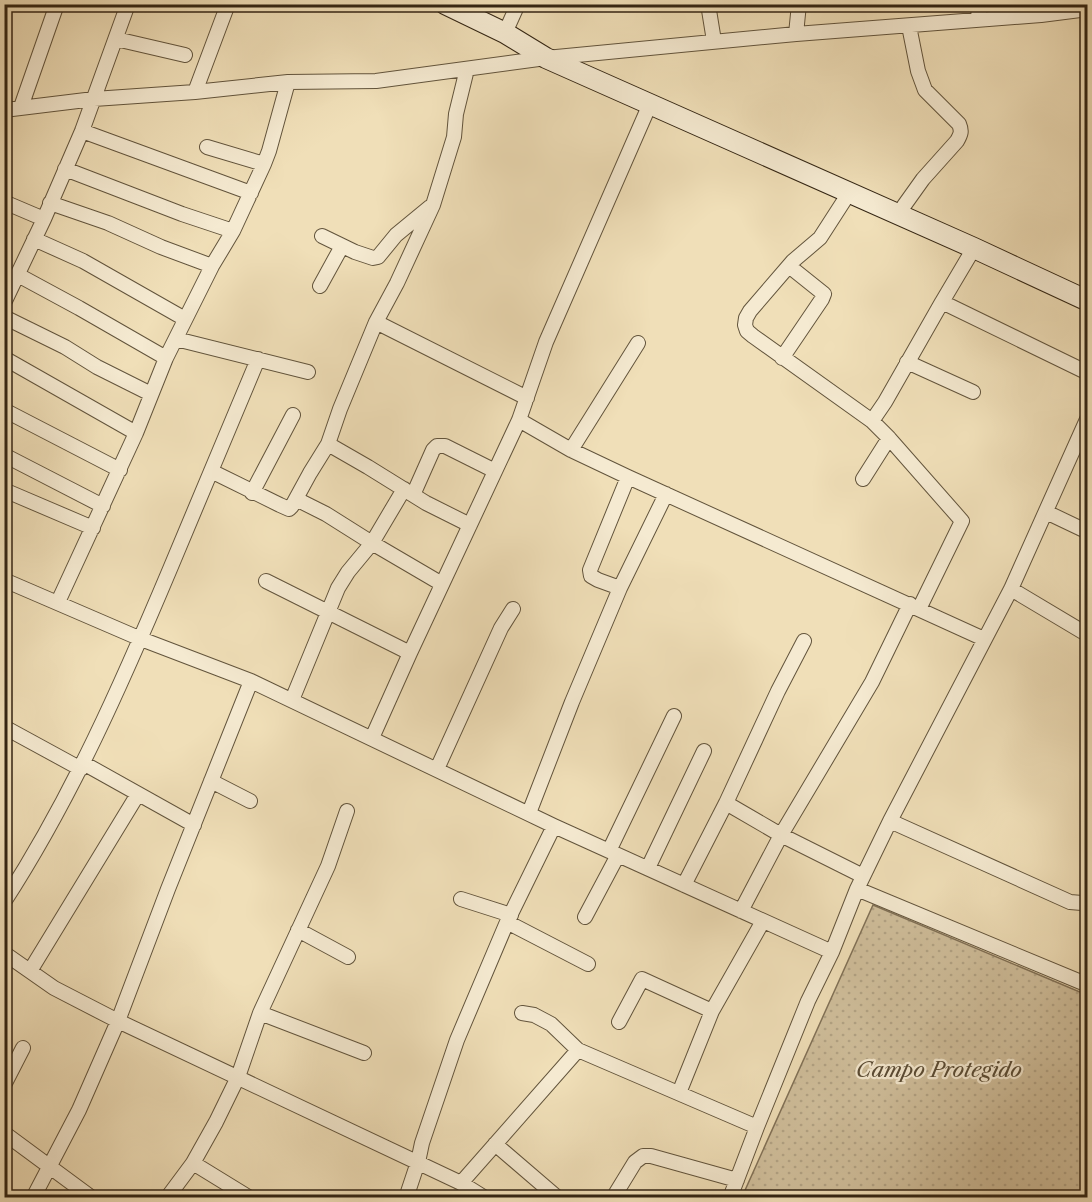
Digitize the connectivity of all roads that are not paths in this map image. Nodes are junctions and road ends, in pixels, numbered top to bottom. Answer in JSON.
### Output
{"nodes":[{"id":1,"x":57,"y":4,"type":"edge"},
{"id":2,"x":128,"y":4,"type":"edge"},
{"id":3,"x":228,"y":4,"type":"edge"},
{"id":4,"x":445,"y":4,"type":"edge"},
{"id":5,"x":518,"y":4,"type":"edge"},
{"id":6,"x":708,"y":4,"type":"edge"},
{"id":7,"x":800,"y":4,"type":"edge"},
{"id":8,"x":979,"y":4,"type":"edge"},
{"id":9,"x":1088,"y":9,"type":"edge"},
{"id":10,"x":978,"y":20,"type":"junction"},
{"id":11,"x":909,"y":26,"type":"junction"},
{"id":12,"x":505,"y":33,"type":"junction"},
{"id":13,"x":796,"y":34,"type":"junction"},
{"id":14,"x":116,"y":39,"type":"junction"},
{"id":15,"x":714,"y":41,"type":"junction"},
{"id":16,"x":185,"y":55,"type":"dead end"},
{"id":17,"x":546,"y":58,"type":"junction"},
{"id":18,"x":466,"y":69,"type":"junction"},
{"id":19,"x":288,"y":82,"type":"junction"},
{"id":20,"x":195,"y":92,"type":"junction"},
{"id":21,"x":94,"y":99,"type":"junction"},
{"id":22,"x":650,"y":104,"type":"junction"},
{"id":23,"x":21,"y":107,"type":"junction"},
{"id":24,"x":4,"y":110,"type":"edge"},
{"id":25,"x":82,"y":131,"type":"junction"},
{"id":26,"x":207,"y":147,"type":"dead end"},
{"id":27,"x":264,"y":164,"type":"junction"},
{"id":28,"x":65,"y":169,"type":"junction"},
{"id":29,"x":849,"y":192,"type":"junction"},
{"id":30,"x":251,"y":193,"type":"junction"},
{"id":31,"x":4,"y":202,"type":"edge"},
{"id":32,"x":50,"y":203,"type":"junction"},
{"id":33,"x":433,"y":205,"type":"junction"},
{"id":34,"x":897,"y":214,"type":"junction"},
{"id":35,"x":44,"y":219,"type":"junction"},
{"id":36,"x":233,"y":231,"type":"junction"},
{"id":37,"x":322,"y":236,"type":"dead end"},
{"id":38,"x":34,"y":239,"type":"junction"},
{"id":39,"x":342,"y":246,"type":"junction"},
{"id":40,"x":974,"y":248,"type":"junction"},
{"id":41,"x":212,"y":266,"type":"junction"},
{"id":42,"x":789,"y":266,"type":"junction"},
{"id":43,"x":18,"y":275,"type":"junction"},
{"id":44,"x":320,"y":286,"type":"dead end"},
{"id":45,"x":1088,"y":300,"type":"edge"},
{"id":46,"x":942,"y":302,"type":"junction"},
{"id":47,"x":4,"y":303,"type":"edge"},
{"id":48,"x":4,"y":317,"type":"edge"},
{"id":49,"x":185,"y":319,"type":"junction"},
{"id":50,"x":376,"y":322,"type":"junction"},
{"id":51,"x":176,"y":339,"type":"junction"},
{"id":52,"x":638,"y":343,"type":"dead end"},
{"id":53,"x":4,"y":358,"type":"edge"},
{"id":54,"x":166,"y":358,"type":"junction"},
{"id":55,"x":782,"y":358,"type":"junction"},
{"id":56,"x":258,"y":359,"type":"junction"},
{"id":57,"x":907,"y":362,"type":"junction"},
{"id":58,"x":308,"y":372,"type":"dead end"},
{"id":59,"x":1088,"y":373,"type":"edge"},
{"id":60,"x":973,"y":392,"type":"dead end"},
{"id":61,"x":151,"y":394,"type":"junction"},
{"id":62,"x":527,"y":398,"type":"junction"},
{"id":63,"x":4,"y":410,"type":"edge"},
{"id":64,"x":293,"y":416,"type":"dead end"},
{"id":65,"x":1088,"y":417,"type":"edge"},
{"id":66,"x":519,"y":420,"type":"junction"},
{"id":67,"x":872,"y":421,"type":"junction"},
{"id":68,"x":136,"y":433,"type":"junction"},
{"id":69,"x":890,"y":438,"type":"junction"},
{"id":70,"x":328,"y":444,"type":"junction"},
{"id":71,"x":571,"y":450,"type":"junction"},
{"id":72,"x":4,"y":455,"type":"edge"},
{"id":73,"x":120,"y":470,"type":"junction"},
{"id":74,"x":211,"y":471,"type":"junction"},
{"id":75,"x":495,"y":471,"type":"junction"},
{"id":76,"x":628,"y":477,"type":"junction"},
{"id":77,"x":863,"y":479,"type":"dead end"},
{"id":78,"x":4,"y":490,"type":"edge"},
{"id":79,"x":409,"y":492,"type":"junction"},
{"id":80,"x":252,"y":493,"type":"junction"},
{"id":81,"x":666,"y":494,"type":"junction"},
{"id":82,"x":297,"y":499,"type":"junction"},
{"id":83,"x":103,"y":506,"type":"junction"},
{"id":84,"x":1046,"y":512,"type":"junction"},
{"id":85,"x":470,"y":525,"type":"junction"},
{"id":86,"x":93,"y":528,"type":"junction"},
{"id":87,"x":1088,"y":532,"type":"edge"},
{"id":88,"x":372,"y":543,"type":"junction"},
{"id":89,"x":4,"y":580,"type":"edge"},
{"id":90,"x":266,"y":581,"type":"dead end"},
{"id":91,"x":442,"y":584,"type":"junction"},
{"id":92,"x":620,"y":588,"type":"junction"},
{"id":93,"x":1011,"y":589,"type":"junction"},
{"id":94,"x":58,"y":603,"type":"junction"},
{"id":95,"x":914,"y":606,"type":"junction"},
{"id":96,"x":513,"y":609,"type":"dead end"},
{"id":97,"x":329,"y":612,"type":"junction"},
{"id":98,"x":1088,"y":635,"type":"edge"},
{"id":99,"x":141,"y":639,"type":"junction"},
{"id":100,"x":984,"y":639,"type":"junction"},
{"id":101,"x":804,"y":640,"type":"dead end"},
{"id":102,"x":410,"y":653,"type":"junction"},
{"id":103,"x":251,"y":681,"type":"junction"},
{"id":104,"x":292,"y":700,"type":"junction"},
{"id":105,"x":674,"y":716,"type":"dead end"},
{"id":106,"x":4,"y":726,"type":"edge"},
{"id":107,"x":372,"y":738,"type":"junction"},
{"id":108,"x":704,"y":751,"type":"dead end"},
{"id":109,"x":82,"y":766,"type":"junction"},
{"id":110,"x":437,"y":769,"type":"junction"},
{"id":111,"x":212,"y":781,"type":"junction"},
{"id":112,"x":138,"y":794,"type":"junction"},
{"id":113,"x":250,"y":801,"type":"dead end"},
{"id":114,"x":726,"y":803,"type":"junction"},
{"id":115,"x":347,"y":811,"type":"dead end"},
{"id":116,"x":529,"y":813,"type":"junction"},
{"id":117,"x":890,"y":820,"type":"junction"},
{"id":118,"x":194,"y":825,"type":"junction"},
{"id":119,"x":554,"y":826,"type":"junction"},
{"id":120,"x":782,"y":835,"type":"junction"},
{"id":121,"x":614,"y":853,"type":"junction"},
{"id":122,"x":648,"y":868,"type":"junction"},
{"id":123,"x":864,"y":876,"type":"junction"},
{"id":124,"x":684,"y":885,"type":"junction"},
{"id":125,"x":857,"y":889,"type":"junction"},
{"id":126,"x":461,"y":899,"type":"dead end"},
{"id":127,"x":1088,"y":900,"type":"edge"},
{"id":128,"x":4,"y":902,"type":"edge"},
{"id":129,"x":741,"y":911,"type":"junction"},
{"id":130,"x":585,"y":917,"type":"dead end"},
{"id":131,"x":509,"y":919,"type":"junction"},
{"id":132,"x":763,"y":921,"type":"junction"},
{"id":133,"x":298,"y":930,"type":"junction"},
{"id":134,"x":4,"y":952,"type":"edge"},
{"id":135,"x":832,"y":952,"type":"junction"},
{"id":136,"x":348,"y":957,"type":"dead end"},
{"id":137,"x":588,"y":964,"type":"dead end"},
{"id":138,"x":30,"y":971,"type":"junction"},
{"id":139,"x":1088,"y":985,"type":"edge"},
{"id":140,"x":712,"y":1011,"type":"junction"},
{"id":141,"x":260,"y":1013,"type":"junction"},
{"id":142,"x":522,"y":1013,"type":"dead end"},
{"id":143,"x":118,"y":1021,"type":"junction"},
{"id":144,"x":619,"y":1022,"type":"dead end"},
{"id":145,"x":23,"y":1048,"type":"dead end"},
{"id":146,"x":578,"y":1050,"type":"junction"},
{"id":147,"x":364,"y":1053,"type":"dead end"},
{"id":148,"x":238,"y":1077,"type":"junction"},
{"id":149,"x":4,"y":1085,"type":"edge"},
{"id":150,"x":679,"y":1093,"type":"junction"},
{"id":151,"x":758,"y":1126,"type":"junction"},
{"id":152,"x":4,"y":1133,"type":"edge"},
{"id":153,"x":495,"y":1144,"type":"junction"},
{"id":154,"x":193,"y":1162,"type":"junction"},
{"id":155,"x":418,"y":1162,"type":"junction"},
{"id":156,"x":49,"y":1167,"type":"junction"},
{"id":157,"x":737,"y":1180,"type":"junction"},
{"id":158,"x":461,"y":1183,"type":"junction"},
{"id":159,"x":33,"y":1197,"type":"edge"},
{"id":160,"x":92,"y":1197,"type":"edge"},
{"id":161,"x":167,"y":1197,"type":"edge"},
{"id":162,"x":250,"y":1197,"type":"edge"},
{"id":163,"x":406,"y":1197,"type":"edge"},
{"id":164,"x":485,"y":1197,"type":"edge"},
{"id":165,"x":558,"y":1197,"type":"edge"},
{"id":166,"x":613,"y":1197,"type":"edge"},
{"id":167,"x":730,"y":1197,"type":"edge"}],
"edges":[{"from":1,"to":23,"type":"street"},
{"from":2,"to":14,"type":"street"},
{"from":3,"to":20,"type":"street"},
{"from":4,"to":12,"type":"street"},
{"from":5,"to":12,"type":"street"},
{"from":6,"to":15,"type":"street"},
{"from":7,"to":13,"type":"street"},
{"from":8,"to":10,"type":"street"},
{"from":9,"to":10,"type":"street"},
{"from":10,"to":11,"type":"street"},
{"from":11,"to":13,"type":"street"},
{"from":11,"to":34,"type":"street"},
{"from":12,"to":17,"type":"street"},
{"from":13,"to":15,"type":"street"},
{"from":14,"to":16,"type":"street"},
{"from":14,"to":21,"type":"street"},
{"from":15,"to":17,"type":"street"},
{"from":17,"to":18,"type":"street"},
{"from":17,"to":22,"type":"street"},
{"from":18,"to":19,"type":"street"},
{"from":18,"to":33,"type":"street"},
{"from":19,"to":20,"type":"street"},
{"from":19,"to":27,"type":"street"},
{"from":20,"to":21,"type":"street"},
{"from":21,"to":23,"type":"street"},
{"from":21,"to":25,"type":"street"},
{"from":22,"to":29,"type":"street"},
{"from":22,"to":62,"type":"street"},
{"from":23,"to":24,"type":"street"},
{"from":25,"to":28,"type":"street"},
{"from":25,"to":30,"type":"street"},
{"from":26,"to":27,"type":"street"},
{"from":27,"to":30,"type":"street"},
{"from":28,"to":32,"type":"street"},
{"from":28,"to":36,"type":"street"},
{"from":29,"to":34,"type":"street"},
{"from":29,"to":42,"type":"street"},
{"from":30,"to":36,"type":"street"},
{"from":31,"to":35,"type":"street"},
{"from":32,"to":35,"type":"street"},
{"from":32,"to":41,"type":"street"},
{"from":33,"to":39,"type":"street"},
{"from":33,"to":50,"type":"street"},
{"from":34,"to":40,"type":"street"},
{"from":35,"to":38,"type":"street"},
{"from":36,"to":41,"type":"street"},
{"from":37,"to":39,"type":"street"},
{"from":38,"to":43,"type":"street"},
{"from":38,"to":49,"type":"street"},
{"from":39,"to":44,"type":"street"},
{"from":40,"to":45,"type":"street"},
{"from":40,"to":46,"type":"street"},
{"from":41,"to":49,"type":"street"},
{"from":42,"to":55,"type":"street"},
{"from":42,"to":55,"type":"street"},
{"from":43,"to":47,"type":"street"},
{"from":43,"to":54,"type":"street"},
{"from":46,"to":57,"type":"street"},
{"from":46,"to":59,"type":"street"},
{"from":48,"to":61,"type":"street"},
{"from":49,"to":51,"type":"street"},
{"from":50,"to":62,"type":"street"},
{"from":50,"to":70,"type":"street"},
{"from":51,"to":54,"type":"street"},
{"from":51,"to":56,"type":"street"},
{"from":52,"to":71,"type":"street"},
{"from":53,"to":68,"type":"street"},
{"from":54,"to":61,"type":"street"},
{"from":55,"to":67,"type":"street"},
{"from":56,"to":58,"type":"street"},
{"from":56,"to":74,"type":"street"},
{"from":57,"to":60,"type":"street"},
{"from":57,"to":67,"type":"street"},
{"from":61,"to":68,"type":"street"},
{"from":62,"to":66,"type":"street"},
{"from":63,"to":73,"type":"street"},
{"from":64,"to":80,"type":"street"},
{"from":65,"to":84,"type":"street"},
{"from":66,"to":71,"type":"street"},
{"from":66,"to":75,"type":"street"},
{"from":67,"to":69,"type":"street"},
{"from":68,"to":73,"type":"street"},
{"from":69,"to":77,"type":"street"},
{"from":69,"to":95,"type":"street"},
{"from":70,"to":79,"type":"street"},
{"from":70,"to":82,"type":"street"},
{"from":71,"to":76,"type":"street"},
{"from":72,"to":83,"type":"street"},
{"from":73,"to":83,"type":"street"},
{"from":74,"to":80,"type":"street"},
{"from":74,"to":99,"type":"street"},
{"from":75,"to":79,"type":"street"},
{"from":75,"to":85,"type":"street"},
{"from":76,"to":81,"type":"street"},
{"from":76,"to":92,"type":"street"},
{"from":78,"to":86,"type":"street"},
{"from":79,"to":85,"type":"street"},
{"from":79,"to":88,"type":"street"},
{"from":80,"to":82,"type":"street"},
{"from":81,"to":92,"type":"street"},
{"from":81,"to":95,"type":"street"},
{"from":82,"to":88,"type":"street"},
{"from":83,"to":86,"type":"street"},
{"from":84,"to":87,"type":"street"},
{"from":84,"to":93,"type":"street"},
{"from":85,"to":91,"type":"street"},
{"from":86,"to":94,"type":"street"},
{"from":88,"to":91,"type":"street"},
{"from":88,"to":97,"type":"street"},
{"from":89,"to":94,"type":"street"},
{"from":90,"to":97,"type":"street"},
{"from":91,"to":102,"type":"street"},
{"from":92,"to":116,"type":"street"},
{"from":93,"to":98,"type":"street"},
{"from":93,"to":100,"type":"street"},
{"from":94,"to":99,"type":"street"},
{"from":95,"to":100,"type":"street"},
{"from":95,"to":120,"type":"street"},
{"from":96,"to":110,"type":"street"},
{"from":97,"to":102,"type":"street"},
{"from":97,"to":104,"type":"street"},
{"from":99,"to":103,"type":"street"},
{"from":99,"to":109,"type":"street"},
{"from":100,"to":117,"type":"street"},
{"from":101,"to":114,"type":"street"},
{"from":102,"to":107,"type":"street"},
{"from":103,"to":104,"type":"street"},
{"from":103,"to":111,"type":"street"},
{"from":104,"to":107,"type":"street"},
{"from":105,"to":121,"type":"street"},
{"from":106,"to":109,"type":"street"},
{"from":107,"to":110,"type":"street"},
{"from":108,"to":122,"type":"street"},
{"from":109,"to":112,"type":"street"},
{"from":109,"to":128,"type":"street"},
{"from":110,"to":116,"type":"street"},
{"from":111,"to":113,"type":"street"},
{"from":111,"to":118,"type":"street"},
{"from":112,"to":118,"type":"street"},
{"from":112,"to":138,"type":"street"},
{"from":114,"to":120,"type":"street"},
{"from":114,"to":124,"type":"street"},
{"from":115,"to":133,"type":"street"},
{"from":116,"to":119,"type":"street"},
{"from":117,"to":123,"type":"street"},
{"from":117,"to":127,"type":"street"},
{"from":118,"to":143,"type":"street"},
{"from":119,"to":121,"type":"street"},
{"from":119,"to":131,"type":"street"},
{"from":120,"to":123,"type":"street"},
{"from":120,"to":129,"type":"street"},
{"from":121,"to":122,"type":"street"},
{"from":121,"to":130,"type":"street"},
{"from":122,"to":124,"type":"street"},
{"from":123,"to":125,"type":"street"},
{"from":124,"to":129,"type":"street"},
{"from":125,"to":135,"type":"street"},
{"from":125,"to":139,"type":"street"},
{"from":126,"to":131,"type":"street"},
{"from":129,"to":132,"type":"street"},
{"from":131,"to":137,"type":"street"},
{"from":131,"to":155,"type":"street"},
{"from":132,"to":135,"type":"street"},
{"from":132,"to":140,"type":"street"},
{"from":133,"to":136,"type":"street"},
{"from":133,"to":141,"type":"street"},
{"from":134,"to":138,"type":"street"},
{"from":135,"to":151,"type":"street"},
{"from":138,"to":143,"type":"street"},
{"from":140,"to":144,"type":"street"},
{"from":140,"to":150,"type":"street"},
{"from":141,"to":147,"type":"street"},
{"from":141,"to":148,"type":"street"},
{"from":142,"to":146,"type":"street"},
{"from":143,"to":148,"type":"street"},
{"from":143,"to":156,"type":"street"},
{"from":145,"to":149,"type":"street"},
{"from":146,"to":150,"type":"street"},
{"from":146,"to":153,"type":"street"},
{"from":148,"to":154,"type":"street"},
{"from":148,"to":155,"type":"street"},
{"from":150,"to":151,"type":"street"},
{"from":151,"to":157,"type":"street"},
{"from":152,"to":156,"type":"street"},
{"from":153,"to":158,"type":"street"},
{"from":153,"to":165,"type":"street"},
{"from":154,"to":161,"type":"street"},
{"from":154,"to":162,"type":"street"},
{"from":155,"to":158,"type":"street"},
{"from":155,"to":163,"type":"street"},
{"from":156,"to":159,"type":"street"},
{"from":156,"to":160,"type":"street"},
{"from":157,"to":166,"type":"street"},
{"from":157,"to":167,"type":"street"},
{"from":158,"to":164,"type":"street"}]}
